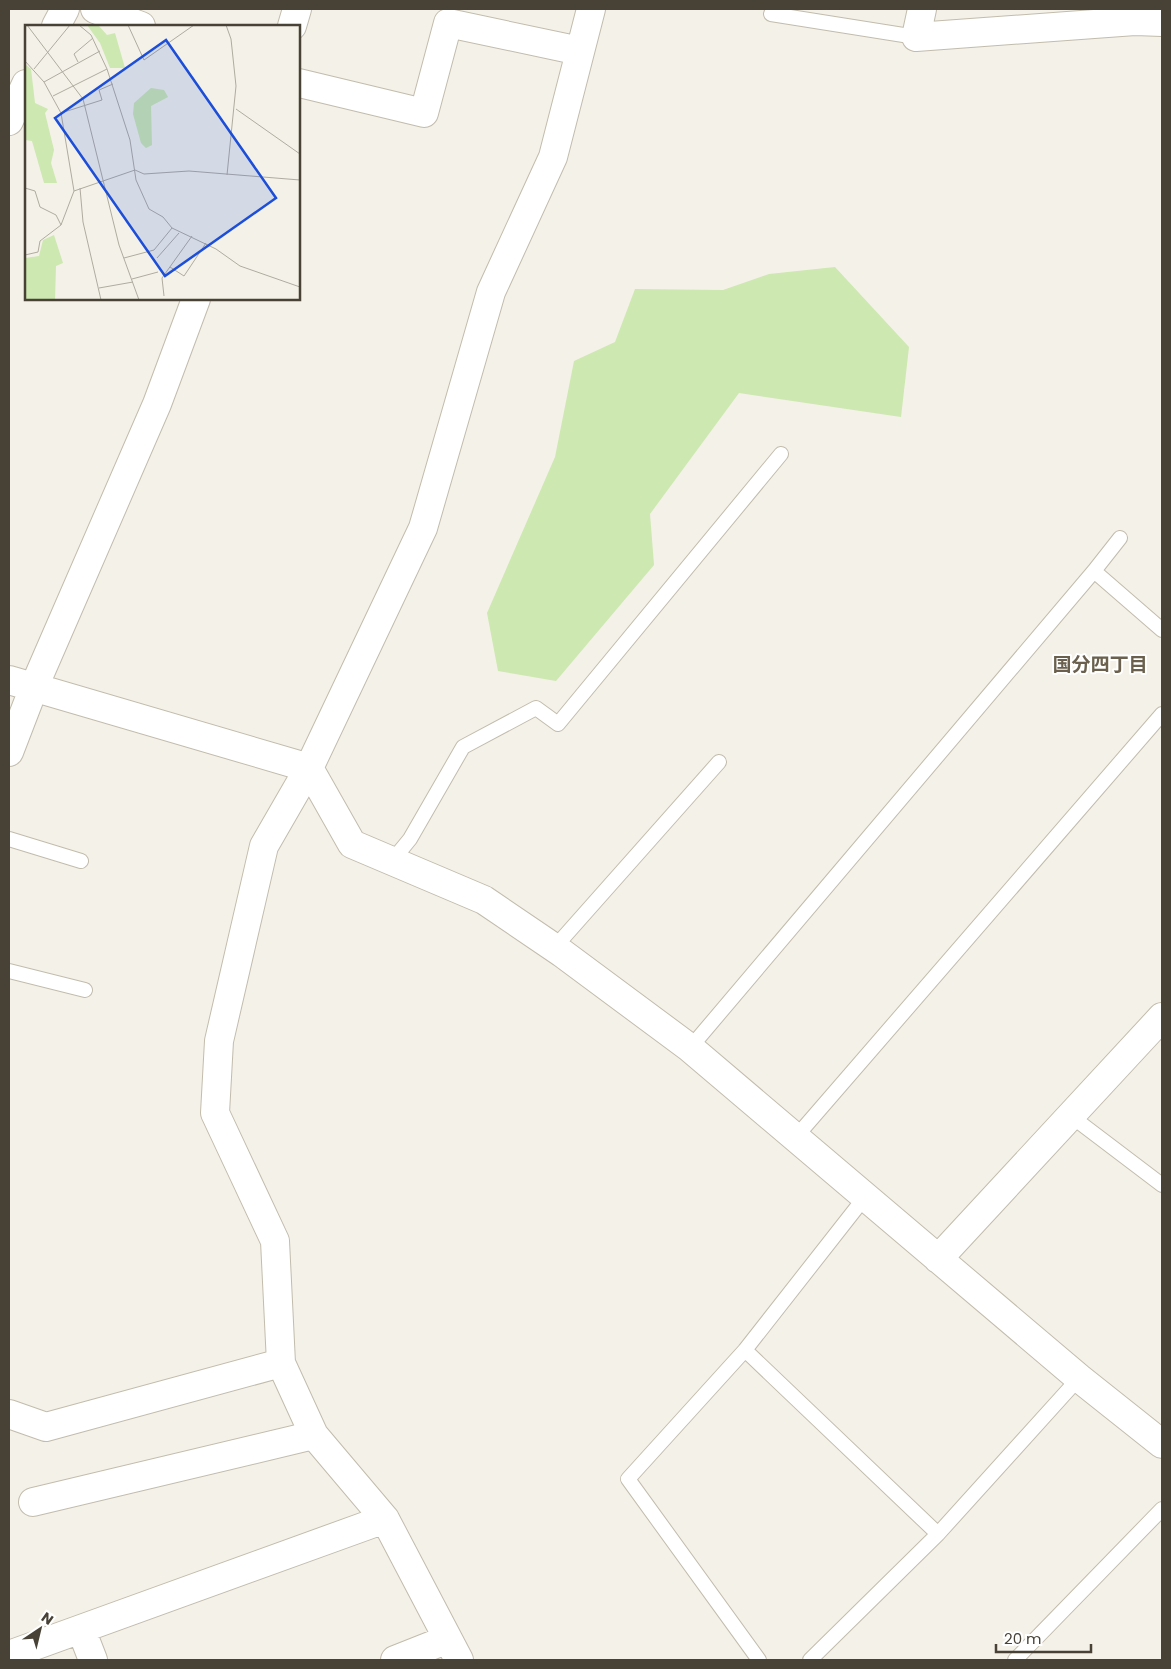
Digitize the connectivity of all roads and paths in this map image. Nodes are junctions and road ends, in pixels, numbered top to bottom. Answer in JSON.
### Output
{"nodes":[{"id":1,"x":65,"y":9,"type":"edge"},
{"id":2,"x":95,"y":9,"type":"edge"},
{"id":3,"x":297,"y":9,"type":"edge"},
{"id":4,"x":591,"y":9,"type":"edge"},
{"id":5,"x":922,"y":9,"type":"edge"},
{"id":6,"x":771,"y":14,"type":"dead end"},
{"id":7,"x":1136,"y":15,"type":"edge"},
{"id":8,"x":1162,"y":22,"type":"edge"},
{"id":9,"x":57,"y":25,"type":"edge"},
{"id":10,"x":138,"y":25,"type":"edge"},
{"id":11,"x":292,"y":25,"type":"edge"},
{"id":12,"x":916,"y":37,"type":"junction"},
{"id":13,"x":580,"y":51,"type":"junction"},
{"id":14,"x":300,"y":83,"type":"edge"},
{"id":15,"x":25,"y":86,"type":"edge"},
{"id":16,"x":9,"y":121,"type":"edge"},
{"id":17,"x":196,"y":300,"type":"edge"},
{"id":18,"x":780,"y":454,"type":"dead end"},
{"id":19,"x":1120,"y":538,"type":"dead end"},
{"id":20,"x":1094,"y":572,"type":"junction"},
{"id":21,"x":1162,"y":630,"type":"edge"},
{"id":22,"x":21,"y":684,"type":"edge"},
{"id":23,"x":1162,"y":714,"type":"edge"},
{"id":24,"x":9,"y":752,"type":"edge"},
{"id":25,"x":719,"y":762,"type":"dead end"},
{"id":26,"x":309,"y":768,"type":"junction"},
{"id":27,"x":9,"y":839,"type":"edge"},
{"id":28,"x":81,"y":861,"type":"dead end"},
{"id":29,"x":392,"y":861,"type":"junction"},
{"id":30,"x":555,"y":948,"type":"junction"},
{"id":31,"x":9,"y":971,"type":"edge"},
{"id":32,"x":85,"y":990,"type":"dead end"},
{"id":33,"x":1162,"y":1017,"type":"edge"},
{"id":34,"x":690,"y":1048,"type":"junction"},
{"id":35,"x":1070,"y":1116,"type":"junction"},
{"id":36,"x":795,"y":1138,"type":"junction"},
{"id":37,"x":1162,"y":1185,"type":"edge"},
{"id":38,"x":865,"y":1198,"type":"junction"},
{"id":39,"x":938,"y":1259,"type":"junction"},
{"id":40,"x":745,"y":1350,"type":"junction"},
{"id":41,"x":281,"y":1363,"type":"junction"},
{"id":42,"x":1079,"y":1378,"type":"junction"},
{"id":43,"x":9,"y":1414,"type":"edge"},
{"id":44,"x":314,"y":1435,"type":"junction"},
{"id":45,"x":1162,"y":1444,"type":"edge"},
{"id":46,"x":32,"y":1502,"type":"dead end"},
{"id":47,"x":1162,"y":1509,"type":"edge"},
{"id":48,"x":386,"y":1519,"type":"junction"},
{"id":49,"x":938,"y":1534,"type":"junction"},
{"id":50,"x":81,"y":1629,"type":"junction"},
{"id":51,"x":453,"y":1650,"type":"edge"},
{"id":52,"x":9,"y":1655,"type":"edge"},
{"id":53,"x":92,"y":1660,"type":"edge"},
{"id":54,"x":395,"y":1660,"type":"edge"},
{"id":55,"x":759,"y":1660,"type":"edge"},
{"id":56,"x":810,"y":1660,"type":"edge"},
{"id":57,"x":1015,"y":1660,"type":"edge"}],
"edges":[{"from":1,"to":9,"type":"street"},
{"from":2,"to":10,"type":"street"},
{"from":3,"to":11,"type":"street"},
{"from":4,"to":13,"type":"street"},
{"from":5,"to":12,"type":"street"},
{"from":6,"to":12,"type":"lane"},
{"from":7,"to":8,"type":"street"},
{"from":7,"to":12,"type":"street"},
{"from":13,"to":14,"type":"street"},
{"from":13,"to":26,"type":"street"},
{"from":15,"to":16,"type":"street"},
{"from":17,"to":22,"type":"street"},
{"from":18,"to":29,"type":"lane"},
{"from":19,"to":20,"type":"lane"},
{"from":20,"to":21,"type":"lane"},
{"from":20,"to":34,"type":"lane"},
{"from":22,"to":24,"type":"street"},
{"from":22,"to":26,"type":"street"},
{"from":23,"to":36,"type":"lane"},
{"from":25,"to":30,"type":"lane"},
{"from":26,"to":29,"type":"street"},
{"from":26,"to":41,"type":"street"},
{"from":27,"to":28,"type":"lane"},
{"from":29,"to":30,"type":"street"},
{"from":30,"to":34,"type":"street"},
{"from":31,"to":32,"type":"lane"},
{"from":33,"to":35,"type":"street"},
{"from":34,"to":36,"type":"street"},
{"from":35,"to":37,"type":"lane"},
{"from":35,"to":39,"type":"street"},
{"from":36,"to":38,"type":"street"},
{"from":38,"to":39,"type":"street"},
{"from":38,"to":40,"type":"lane"},
{"from":39,"to":42,"type":"street"},
{"from":40,"to":49,"type":"lane"},
{"from":40,"to":55,"type":"lane"},
{"from":41,"to":43,"type":"street"},
{"from":41,"to":44,"type":"street"},
{"from":42,"to":45,"type":"street"},
{"from":42,"to":49,"type":"lane"},
{"from":44,"to":46,"type":"street"},
{"from":44,"to":48,"type":"street"},
{"from":47,"to":57,"type":"lane"},
{"from":48,"to":50,"type":"street"},
{"from":48,"to":51,"type":"street"},
{"from":49,"to":56,"type":"lane"},
{"from":50,"to":52,"type":"street"},
{"from":50,"to":53,"type":"street"},
{"from":51,"to":54,"type":"street"}]}
